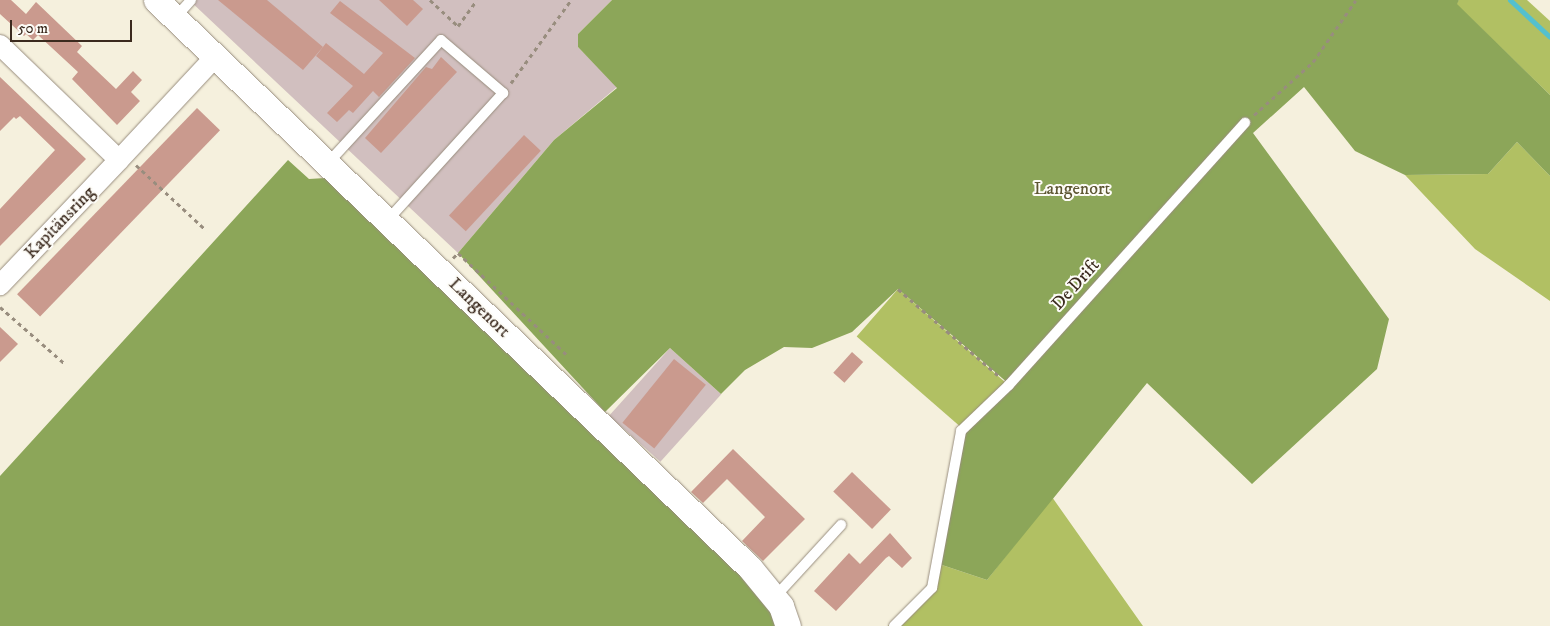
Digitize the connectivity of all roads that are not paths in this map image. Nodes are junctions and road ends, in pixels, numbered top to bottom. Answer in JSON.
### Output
{"nodes":[{"id":1,"x":156,"y":0,"type":"edge"},
{"id":2,"x":183,"y":9,"type":"edge"},
{"id":3,"x":2,"y":51,"type":"edge"},
{"id":4,"x":215,"y":57,"type":"junction"},
{"id":5,"x":1245,"y":123,"type":"road end"},
{"id":6,"x":122,"y":157,"type":"junction"},
{"id":7,"x":327,"y":164,"type":"junction"},
{"id":8,"x":387,"y":220,"type":"junction"},
{"id":9,"x":0,"y":285,"type":"edge"},
{"id":10,"x":840,"y":525,"type":"dead end"},
{"id":11,"x":775,"y":597,"type":"junction"},
{"id":12,"x":791,"y":624,"type":"edge"},
{"id":13,"x":894,"y":626,"type":"edge"}],
"edges":[{"from":1,"to":2,"type":"street","name":"Langenort"},
{"from":2,"to":4,"type":"street","name":"Langenort"},
{"from":3,"to":6,"type":"street"},
{"from":4,"to":6,"type":"street","name":"Kapitänsring"},
{"from":4,"to":7,"type":"street","name":"Langenort"},
{"from":5,"to":13,"type":"lane","name":"De Drift"},
{"from":6,"to":9,"type":"street","name":"Kapitänsring"},
{"from":7,"to":8,"type":"street","name":"Langenort"},
{"from":7,"to":8,"type":"lane"},
{"from":8,"to":11,"type":"street","name":"Langenort"},
{"from":10,"to":11,"type":"lane"},
{"from":11,"to":12,"type":"street","name":"Langenort"}]}
